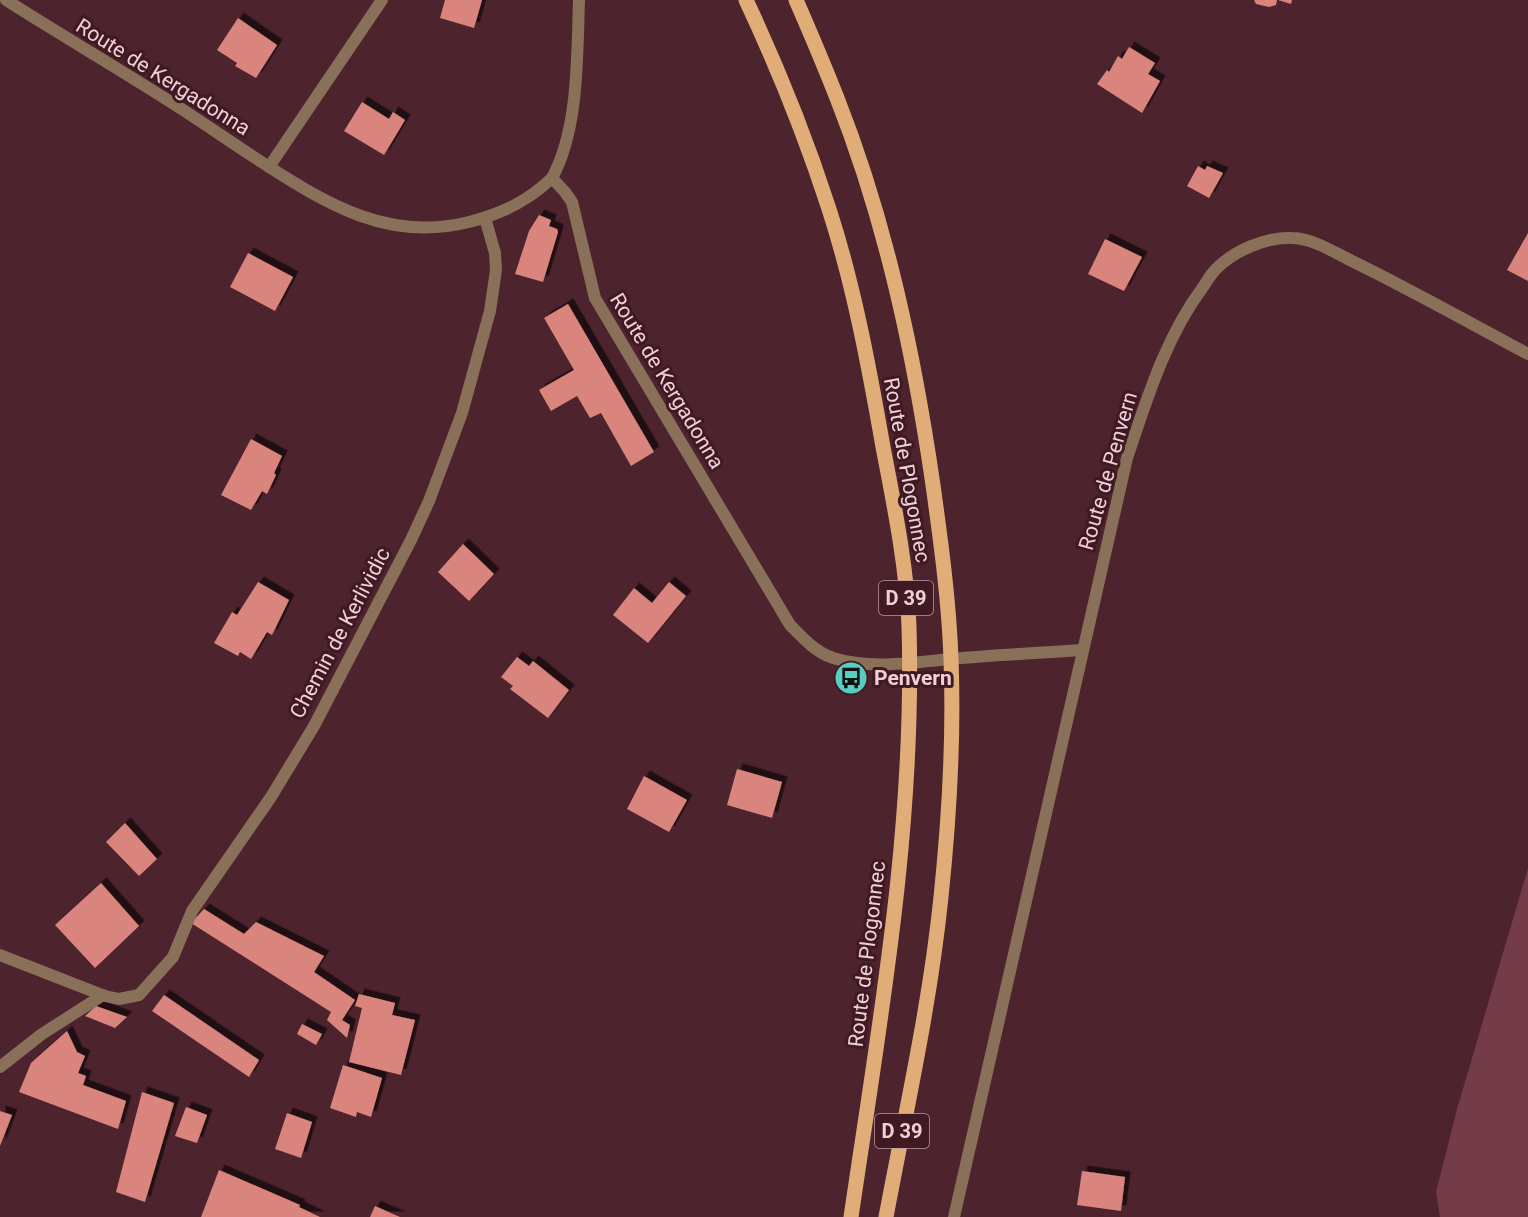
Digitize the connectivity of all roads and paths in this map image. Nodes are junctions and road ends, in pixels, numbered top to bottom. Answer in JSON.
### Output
{"nodes":[{"id":1,"x":6,"y":0,"type":"edge"},
{"id":2,"x":382,"y":0,"type":"edge"},
{"id":3,"x":579,"y":0,"type":"edge"},
{"id":4,"x":746,"y":0,"type":"edge"},
{"id":5,"x":796,"y":0,"type":"edge"},
{"id":6,"x":269,"y":167,"type":"junction"},
{"id":7,"x":552,"y":178,"type":"junction"},
{"id":8,"x":485,"y":218,"type":"junction"},
{"id":9,"x":1528,"y":354,"type":"edge"},
{"id":10,"x":1082,"y":651,"type":"junction"},
{"id":11,"x":951,"y":659,"type":"junction"},
{"id":12,"x":909,"y":665,"type":"junction"},
{"id":13,"x":0,"y":955,"type":"edge"},
{"id":14,"x":103,"y":995,"type":"junction"},
{"id":15,"x":0,"y":1067,"type":"edge"},
{"id":16,"x":851,"y":1217,"type":"edge"},
{"id":17,"x":886,"y":1217,"type":"edge"},
{"id":18,"x":954,"y":1217,"type":"edge"}],
"edges":[{"from":1,"to":6,"type":"street","name":"Route de Kergadonna"},
{"from":2,"to":6,"type":"street"},
{"from":3,"to":7,"type":"street"},
{"from":4,"to":12,"type":"main road","name":"Route de Plogonnec","number":"D 39"},
{"from":5,"to":11,"type":"main road","name":"Route de Plogonnec","number":"D 39"},
{"from":6,"to":8,"type":"street","name":"Route de Kergadonna"},
{"from":7,"to":8,"type":"street","name":"Route de Kergadonna"},
{"from":7,"to":12,"type":"street","name":"Route de Kergadonna"},
{"from":8,"to":14,"type":"street","name":"Chemin de Kerlividic"},
{"from":9,"to":10,"type":"street","name":"Route de Penvern"},
{"from":10,"to":11,"type":"street"},
{"from":10,"to":18,"type":"street"},
{"from":11,"to":12,"type":"street","name":"Route de Kergadonna"},
{"from":11,"to":17,"type":"main road","name":"Route de Plogonnec","number":"D 39"},
{"from":12,"to":16,"type":"main road","name":"Route de Plogonnec","number":"D 39"},
{"from":13,"to":14,"type":"street","name":"Chemin de Kerlividic"},
{"from":14,"to":15,"type":"street"}]}
